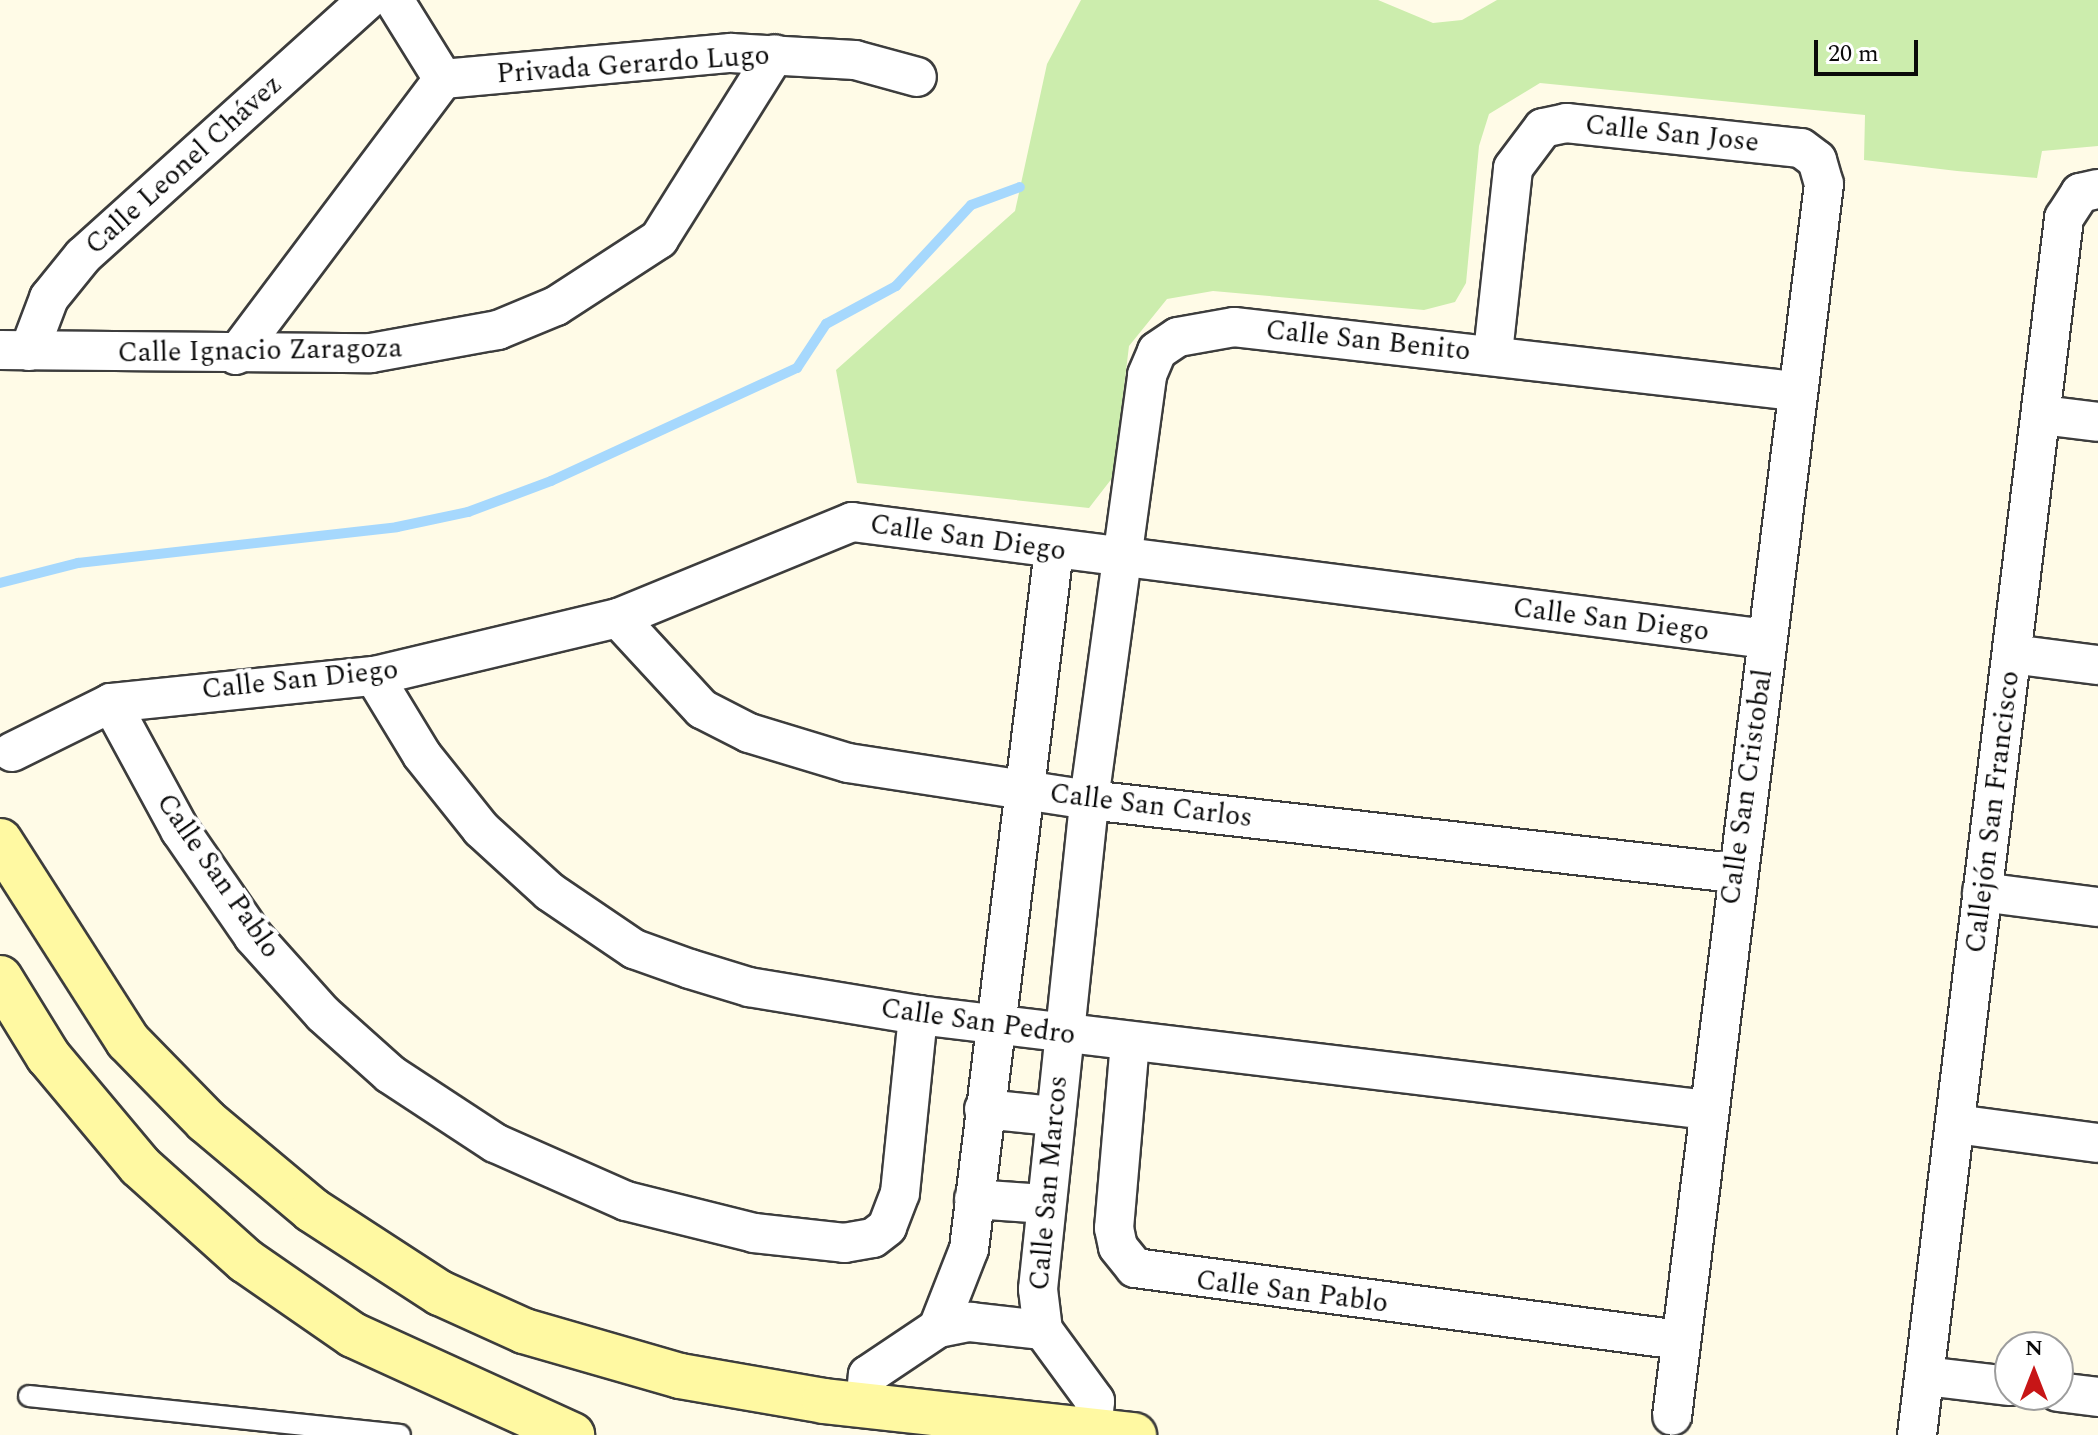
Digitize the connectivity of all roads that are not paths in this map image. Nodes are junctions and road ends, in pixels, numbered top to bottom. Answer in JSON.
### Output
{"nodes":[{"id":1,"x":367,"y":0,"type":"edge"},
{"id":2,"x":394,"y":0,"type":"edge"},
{"id":3,"x":775,"y":54,"type":"junction"},
{"id":4,"x":917,"y":77,"type":"dead end"},
{"id":5,"x":443,"y":79,"type":"junction"},
{"id":6,"x":1817,"y":160,"type":"joint"},
{"id":7,"x":2089,"y":191,"type":"edge"},
{"id":8,"x":14,"y":350,"type":"edge"},
{"id":9,"x":1493,"y":353,"type":"junction"},
{"id":10,"x":236,"y":355,"type":"junction"},
{"id":11,"x":1795,"y":391,"type":"junction"},
{"id":12,"x":2042,"y":415,"type":"junction"},
{"id":13,"x":2098,"y":422,"type":"edge"},
{"id":14,"x":1054,"y":550,"type":"junction"},
{"id":15,"x":1122,"y":559,"type":"junction"},
{"id":16,"x":618,"y":618,"type":"junction"},
{"id":17,"x":1766,"y":639,"type":"junction"},
{"id":18,"x":2012,"y":654,"type":"junction"},
{"id":19,"x":2098,"y":665,"type":"edge"},
{"id":20,"x":374,"y":676,"type":"junction"},
{"id":21,"x":111,"y":703,"type":"junction"},
{"id":22,"x":12,"y":752,"type":"dead end"},
{"id":23,"x":1021,"y":789,"type":"junction"},
{"id":24,"x":1089,"y":800,"type":"junction"},
{"id":25,"x":0,"y":841,"type":"edge"},
{"id":26,"x":1734,"y":873,"type":"junction"},
{"id":27,"x":1982,"y":892,"type":"junction"},
{"id":28,"x":2098,"y":907,"type":"edge"},
{"id":29,"x":0,"y":978,"type":"edge"},
{"id":30,"x":918,"y":1015,"type":"junction"},
{"id":31,"x":994,"y":1024,"type":"junction"},
{"id":32,"x":1063,"y":1033,"type":"junction"},
{"id":33,"x":1130,"y":1042,"type":"junction"},
{"id":34,"x":984,"y":1109,"type":"junction"},
{"id":35,"x":1708,"y":1110,"type":"junction"},
{"id":36,"x":1053,"y":1116,"type":"junction"},
{"id":37,"x":1956,"y":1124,"type":"junction"},
{"id":38,"x":2098,"y":1143,"type":"edge"},
{"id":39,"x":974,"y":1199,"type":"junction"},
{"id":40,"x":1046,"y":1204,"type":"junction"},
{"id":41,"x":938,"y":1328,"type":"junction"},
{"id":42,"x":1043,"y":1330,"type":"junction"},
{"id":43,"x":1680,"y":1340,"type":"junction"},
{"id":44,"x":1925,"y":1376,"type":"junction"},
{"id":45,"x":1994,"y":1384,"type":"edge"},
{"id":46,"x":2074,"y":1394,"type":"edge"},
{"id":47,"x":29,"y":1396,"type":"dead end"},
{"id":48,"x":2098,"y":1397,"type":"edge"},
{"id":49,"x":1672,"y":1416,"type":"dead end"},
{"id":50,"x":863,"y":1421,"type":"edge"},
{"id":51,"x":1106,"y":1433,"type":"edge"},
{"id":52,"x":400,"y":1435,"type":"edge"},
{"id":53,"x":572,"y":1435,"type":"edge"},
{"id":54,"x":1917,"y":1435,"type":"edge"}],
"edges":[{"from":1,"to":8,"type":"street","name":"Calle Leonel Chávez"},
{"from":2,"to":5,"type":"street"},
{"from":3,"to":4,"type":"street","name":"Privada Gerardo Lugo"},
{"from":3,"to":5,"type":"street","name":"Privada Gerardo Lugo"},
{"from":3,"to":10,"type":"street","name":"Calle Ignacio Zaragoza"},
{"from":5,"to":10,"type":"street"},
{"from":6,"to":9,"type":"street","name":"Calle San Jose"},
{"from":6,"to":11,"type":"street","name":"Calle San Cristobal"},
{"from":7,"to":12,"type":"street","name":"Callejón San Francisco"},
{"from":8,"to":10,"type":"street","name":"Calle Ignacio Zaragoza"},
{"from":9,"to":11,"type":"street","name":"Calle San Benito"},
{"from":9,"to":15,"type":"street","name":"Calle San Benito"},
{"from":11,"to":17,"type":"street","name":"Calle San Cristobal"},
{"from":12,"to":13,"type":"street"},
{"from":12,"to":18,"type":"street","name":"Callejón San Francisco"},
{"from":14,"to":15,"type":"street","name":"Calle San Diego"},
{"from":14,"to":16,"type":"street","name":"Calle San Diego"},
{"from":14,"to":23,"type":"street","name":"Calle San Marcos"},
{"from":15,"to":17,"type":"street","name":"Calle San Diego"},
{"from":15,"to":24,"type":"street","name":"Calle San Marcos"},
{"from":16,"to":20,"type":"street","name":"Calle San Diego"},
{"from":16,"to":23,"type":"street","name":"Calle San Carlos"},
{"from":17,"to":26,"type":"street","name":"Calle San Cristobal"},
{"from":18,"to":19,"type":"street"},
{"from":18,"to":27,"type":"street","name":"Callejón San Francisco"},
{"from":20,"to":21,"type":"street","name":"Calle San Diego"},
{"from":20,"to":30,"type":"street","name":"Calle San Pedro"},
{"from":21,"to":22,"type":"street","name":"Calle San Diego"},
{"from":21,"to":30,"type":"street","name":"Calle San Pablo"},
{"from":23,"to":24,"type":"street","name":"Calle San Carlos"},
{"from":23,"to":31,"type":"street","name":"Calle San Marcos"},
{"from":24,"to":26,"type":"street","name":"Calle San Carlos"},
{"from":24,"to":32,"type":"street","name":"Calle San Marcos"},
{"from":25,"to":50,"type":"main road"},
{"from":26,"to":35,"type":"street","name":"Calle San Cristobal"},
{"from":27,"to":28,"type":"street"},
{"from":27,"to":37,"type":"street","name":"Callejón San Francisco"},
{"from":29,"to":53,"type":"main road"},
{"from":30,"to":31,"type":"street","name":"Calle San Pedro"},
{"from":31,"to":32,"type":"street","name":"Calle San Pedro"},
{"from":31,"to":34,"type":"street","name":"Calle San Marcos"},
{"from":32,"to":33,"type":"street","name":"Calle San Pedro"},
{"from":32,"to":36,"type":"street","name":"Calle San Marcos"},
{"from":33,"to":35,"type":"street","name":"Calle San Pedro"},
{"from":33,"to":43,"type":"street","name":"Calle San Pablo"},
{"from":34,"to":36,"type":"street"},
{"from":34,"to":39,"type":"street","name":"Calle San Marcos"},
{"from":35,"to":43,"type":"street","name":"Calle San Cristobal"},
{"from":36,"to":40,"type":"street","name":"Calle San Marcos"},
{"from":37,"to":38,"type":"street"},
{"from":37,"to":44,"type":"street","name":"Callejón San Francisco"},
{"from":39,"to":40,"type":"street"},
{"from":39,"to":41,"type":"street","name":"Calle San Marcos"},
{"from":40,"to":42,"type":"street","name":"Calle San Marcos"},
{"from":41,"to":42,"type":"street","name":"Calle San Marcos"},
{"from":41,"to":50,"type":"street","name":"Calle San Marcos"},
{"from":42,"to":51,"type":"street","name":"Calle San Marcos"},
{"from":43,"to":49,"type":"street","name":"Calle San Cristobal"},
{"from":44,"to":45,"type":"street"},
{"from":44,"to":54,"type":"street","name":"Callejón San Francisco"},
{"from":46,"to":48,"type":"street"},
{"from":47,"to":52,"type":"lane"},
{"from":50,"to":51,"type":"main road"}]}
